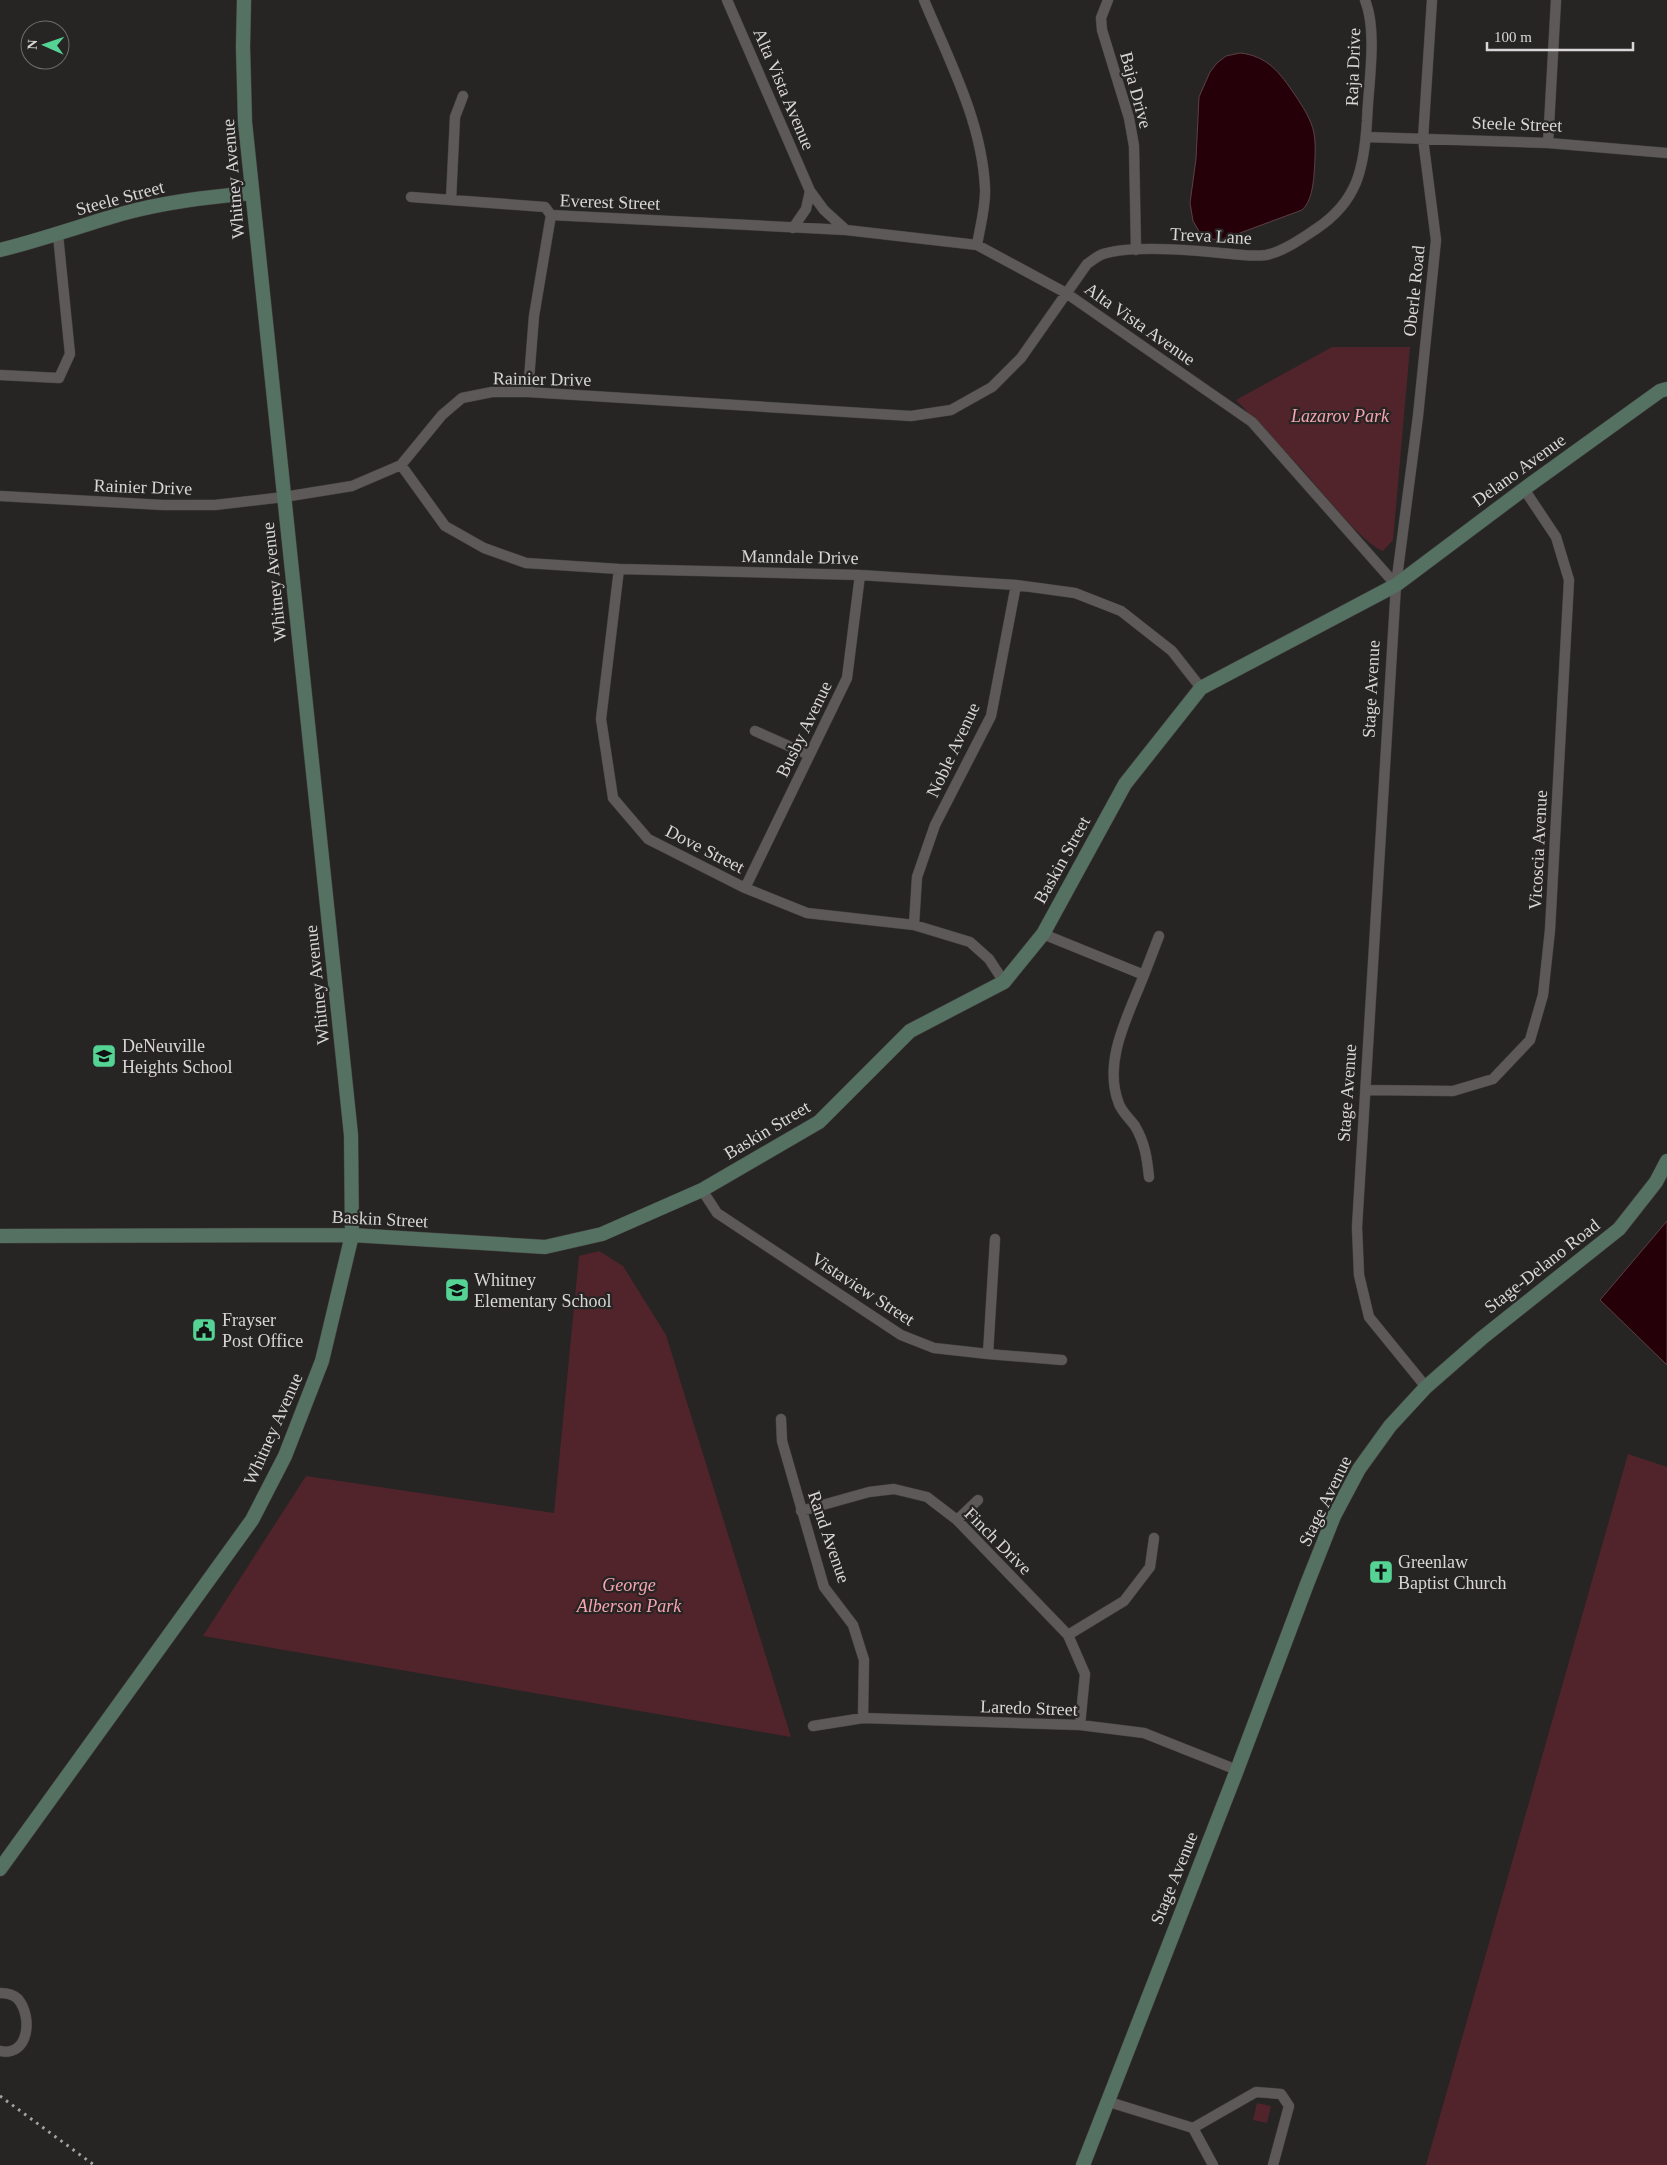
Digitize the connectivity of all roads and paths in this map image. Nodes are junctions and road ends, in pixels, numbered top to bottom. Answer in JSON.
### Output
{"nodes":[{"id":1,"x":244,"y":0,"type":"edge"},
{"id":2,"x":727,"y":0,"type":"edge"},
{"id":3,"x":924,"y":0,"type":"edge"},
{"id":4,"x":1108,"y":0,"type":"edge"},
{"id":5,"x":1365,"y":0,"type":"edge"},
{"id":6,"x":1432,"y":0,"type":"edge"},
{"id":7,"x":1556,"y":0,"type":"edge"},
{"id":8,"x":464,"y":96,"type":"dead end"},
{"id":9,"x":1366,"y":137,"type":"junction"},
{"id":10,"x":1423,"y":139,"type":"junction"},
{"id":11,"x":1548,"y":143,"type":"junction"},
{"id":12,"x":1667,"y":153,"type":"edge"},
{"id":13,"x":810,"y":191,"type":"junction"},
{"id":14,"x":252,"y":193,"type":"junction"},
{"id":15,"x":411,"y":197,"type":"dead end"},
{"id":16,"x":451,"y":200,"type":"junction"},
{"id":17,"x":551,"y":215,"type":"junction"},
{"id":18,"x":793,"y":228,"type":"junction"},
{"id":19,"x":846,"y":230,"type":"junction"},
{"id":20,"x":58,"y":235,"type":"junction"},
{"id":21,"x":977,"y":245,"type":"junction"},
{"id":22,"x":0,"y":250,"type":"edge"},
{"id":23,"x":1136,"y":250,"type":"junction"},
{"id":24,"x":1066,"y":293,"type":"junction"},
{"id":25,"x":0,"y":375,"type":"edge"},
{"id":26,"x":1667,"y":389,"type":"edge"},
{"id":27,"x":528,"y":392,"type":"junction"},
{"id":28,"x":401,"y":465,"type":"junction"},
{"id":29,"x":1524,"y":489,"type":"junction"},
{"id":30,"x":0,"y":496,"type":"edge"},
{"id":31,"x":284,"y":497,"type":"junction"},
{"id":32,"x":619,"y":569,"type":"junction"},
{"id":33,"x":860,"y":575,"type":"junction"},
{"id":34,"x":1016,"y":585,"type":"junction"},
{"id":35,"x":1396,"y":585,"type":"junction"},
{"id":36,"x":1201,"y":688,"type":"junction"},
{"id":37,"x":755,"y":731,"type":"dead end"},
{"id":38,"x":809,"y":756,"type":"junction"},
{"id":39,"x":746,"y":888,"type":"junction"},
{"id":40,"x":914,"y":926,"type":"junction"},
{"id":41,"x":1043,"y":934,"type":"junction"},
{"id":42,"x":1159,"y":936,"type":"dead end"},
{"id":43,"x":1144,"y":975,"type":"junction"},
{"id":44,"x":1004,"y":982,"type":"junction"},
{"id":45,"x":1366,"y":1090,"type":"junction"},
{"id":46,"x":1667,"y":1162,"type":"edge"},
{"id":47,"x":1149,"y":1177,"type":"dead end"},
{"id":48,"x":702,"y":1190,"type":"junction"},
{"id":49,"x":352,"y":1235,"type":"junction"},
{"id":50,"x":0,"y":1236,"type":"edge"},
{"id":51,"x":995,"y":1239,"type":"dead end"},
{"id":52,"x":988,"y":1354,"type":"junction"},
{"id":53,"x":1062,"y":1360,"type":"dead end"},
{"id":54,"x":1426,"y":1387,"type":"junction"},
{"id":55,"x":781,"y":1419,"type":"dead end"},
{"id":56,"x":978,"y":1500,"type":"dead end"},
{"id":57,"x":802,"y":1511,"type":"junction"},
{"id":58,"x":957,"y":1520,"type":"junction"},
{"id":59,"x":1154,"y":1538,"type":"dead end"},
{"id":60,"x":1068,"y":1635,"type":"junction"},
{"id":61,"x":863,"y":1718,"type":"junction"},
{"id":62,"x":1080,"y":1725,"type":"junction"},
{"id":63,"x":812,"y":1726,"type":"dead end"},
{"id":64,"x":1237,"y":1770,"type":"junction"},
{"id":65,"x":0,"y":1869,"type":"edge"},
{"id":66,"x":0,"y":1993,"type":"edge"},
{"id":67,"x":0,"y":2050,"type":"edge"},
{"id":68,"x":1106,"y":2102,"type":"junction"},
{"id":69,"x":1192,"y":2128,"type":"junction"},
{"id":70,"x":1083,"y":2165,"type":"edge"},
{"id":71,"x":1213,"y":2165,"type":"edge"},
{"id":72,"x":1273,"y":2165,"type":"edge"}],
"edges":[{"from":1,"to":14,"type":"main road","name":"Whitney Avenue"},
{"from":2,"to":13,"type":"street","name":"Alta Vista Avenue"},
{"from":3,"to":21,"type":"street"},
{"from":4,"to":23,"type":"street","name":"Baja Drive"},
{"from":5,"to":9,"type":"street","name":"Raja Drive"},
{"from":6,"to":10,"type":"street","name":"Oberle Road"},
{"from":7,"to":11,"type":"street"},
{"from":8,"to":16,"type":"street"},
{"from":9,"to":10,"type":"street","name":"Steele Street"},
{"from":9,"to":23,"type":"street","name":"Treva Lane"},
{"from":10,"to":11,"type":"street","name":"Steele Street"},
{"from":10,"to":35,"type":"street","name":"Oberle Road"},
{"from":11,"to":12,"type":"street","name":"Steele Street"},
{"from":13,"to":18,"type":"street"},
{"from":13,"to":19,"type":"street","name":"Alta Vista Avenue"},
{"from":14,"to":20,"type":"main road","name":"Steele Street"},
{"from":14,"to":31,"type":"main road","name":"Whitney Avenue"},
{"from":15,"to":16,"type":"street"},
{"from":16,"to":17,"type":"street"},
{"from":17,"to":18,"type":"street","name":"Everest Street"},
{"from":17,"to":27,"type":"street","name":"Everest Street"},
{"from":18,"to":19,"type":"street","name":"Everest Street"},
{"from":19,"to":21,"type":"street","name":"Alta Vista Avenue"},
{"from":20,"to":22,"type":"main road","name":"Steele Street"},
{"from":20,"to":25,"type":"street"},
{"from":21,"to":24,"type":"street","name":"Alta Vista Avenue"},
{"from":23,"to":24,"type":"street","name":"Treva Lane"},
{"from":24,"to":27,"type":"street","name":"Rainier Drive"},
{"from":24,"to":35,"type":"street","name":"Alta Vista Avenue"},
{"from":26,"to":29,"type":"main road","name":"Delano Avenue"},
{"from":27,"to":28,"type":"street","name":"Rainier Drive"},
{"from":28,"to":31,"type":"street","name":"Rainier Drive"},
{"from":28,"to":32,"type":"street","name":"Manndale Drive"},
{"from":29,"to":35,"type":"main road","name":"Delano Avenue"},
{"from":29,"to":45,"type":"street","name":"Vicoscia Avenue"},
{"from":30,"to":31,"type":"street","name":"Rainier Drive"},
{"from":31,"to":49,"type":"main road","name":"Whitney Avenue"},
{"from":32,"to":33,"type":"street","name":"Manndale Drive"},
{"from":32,"to":39,"type":"street","name":"Dove Street"},
{"from":33,"to":34,"type":"street","name":"Manndale Drive"},
{"from":33,"to":38,"type":"street","name":"Busby Avenue"},
{"from":34,"to":36,"type":"street","name":"Manndale Drive"},
{"from":34,"to":40,"type":"street","name":"Noble Avenue"},
{"from":35,"to":36,"type":"main road","name":"Baskin Street"},
{"from":35,"to":45,"type":"street","name":"Stage Avenue"},
{"from":36,"to":41,"type":"main road","name":"Baskin Street"},
{"from":37,"to":38,"type":"street"},
{"from":38,"to":39,"type":"street","name":"Busby Avenue"},
{"from":39,"to":40,"type":"street","name":"Dove Street"},
{"from":40,"to":44,"type":"street","name":"Dove Street"},
{"from":41,"to":43,"type":"street"},
{"from":41,"to":44,"type":"main road","name":"Baskin Street"},
{"from":42,"to":43,"type":"street"},
{"from":43,"to":47,"type":"street"},
{"from":44,"to":48,"type":"main road","name":"Baskin Street"},
{"from":45,"to":54,"type":"street","name":"Stage Avenue"},
{"from":46,"to":54,"type":"main road","name":"Stage-Delano Road"},
{"from":48,"to":49,"type":"main road","name":"Baskin Street"},
{"from":48,"to":52,"type":"street","name":"Vistaview Street"},
{"from":49,"to":50,"type":"main road","name":"Baskin Street"},
{"from":49,"to":65,"type":"main road","name":"Whitney Avenue"},
{"from":51,"to":52,"type":"street"},
{"from":52,"to":53,"type":"street","name":"Vistaview Street"},
{"from":54,"to":64,"type":"main road","name":"Stage Avenue"},
{"from":55,"to":57,"type":"street","name":"Rand Avenue"},
{"from":56,"to":58,"type":"street"},
{"from":57,"to":58,"type":"street","name":"Finch Drive"},
{"from":57,"to":61,"type":"street","name":"Rand Avenue"},
{"from":58,"to":60,"type":"street","name":"Finch Drive"},
{"from":59,"to":60,"type":"street"},
{"from":60,"to":62,"type":"street","name":"Finch Drive"},
{"from":61,"to":62,"type":"street","name":"Laredo Street"},
{"from":61,"to":63,"type":"street","name":"Laredo Street"},
{"from":62,"to":64,"type":"street","name":"Laredo Street"},
{"from":64,"to":68,"type":"main road","name":"Stage Avenue"},
{"from":66,"to":67,"type":"street"},
{"from":68,"to":69,"type":"street"},
{"from":68,"to":70,"type":"main road","name":"Stage Avenue"},
{"from":69,"to":71,"type":"street"},
{"from":69,"to":72,"type":"street"}]}
